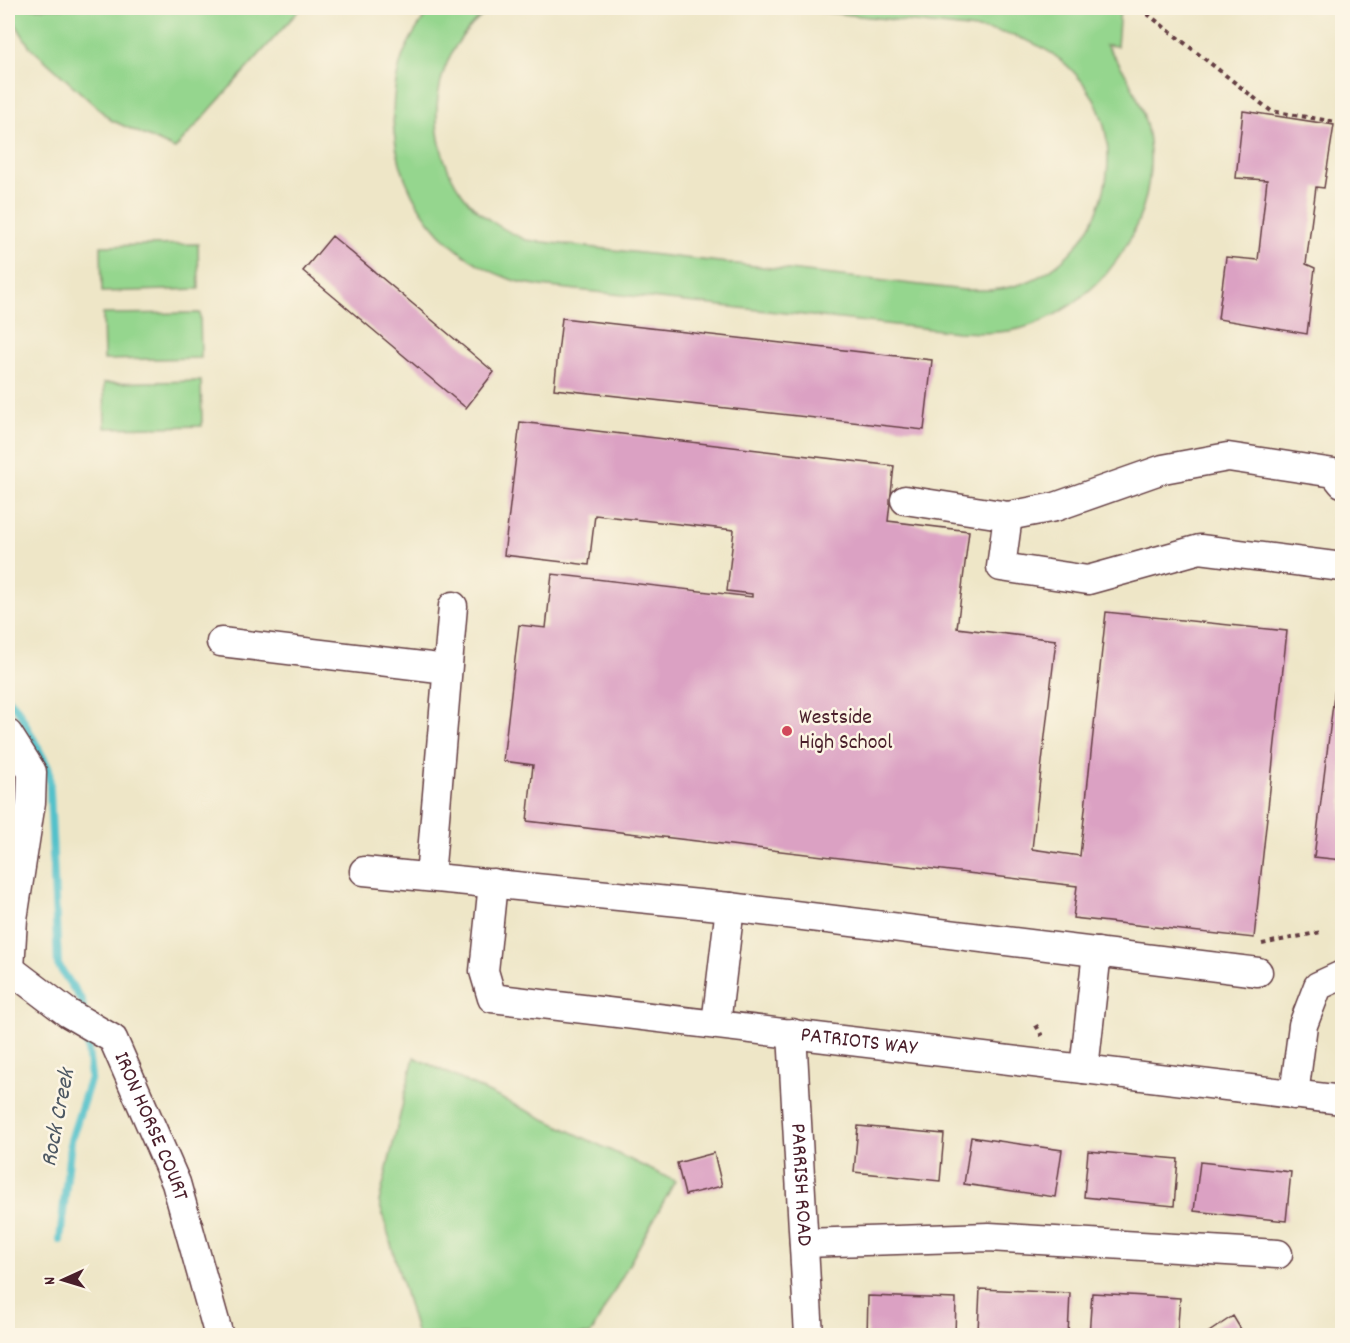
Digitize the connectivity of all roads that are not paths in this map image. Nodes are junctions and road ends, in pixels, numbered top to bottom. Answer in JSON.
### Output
{"nodes":[{"id":1,"x":1342,"y":483,"type":"edge"},
{"id":2,"x":905,"y":500,"type":"dead end"},
{"id":3,"x":1008,"y":516,"type":"junction"},
{"id":4,"x":1342,"y":567,"type":"edge"},
{"id":5,"x":453,"y":606,"type":"dead end"},
{"id":6,"x":221,"y":642,"type":"dead end"},
{"id":7,"x":447,"y":669,"type":"junction"},
{"id":8,"x":8,"y":734,"type":"edge"},
{"id":9,"x":364,"y":871,"type":"dead end"},
{"id":10,"x":430,"y":877,"type":"junction"},
{"id":11,"x":493,"y":884,"type":"junction"},
{"id":12,"x":730,"y":907,"type":"junction"},
{"id":13,"x":1097,"y":952,"type":"junction"},
{"id":14,"x":1258,"y":972,"type":"dead end"},
{"id":15,"x":9,"y":975,"type":"edge"},
{"id":16,"x":1342,"y":975,"type":"edge"},
{"id":17,"x":716,"y":1024,"type":"junction"},
{"id":18,"x":792,"y":1033,"type":"junction"},
{"id":19,"x":1084,"y":1069,"type":"junction"},
{"id":20,"x":1294,"y":1095,"type":"junction"},
{"id":21,"x":1342,"y":1100,"type":"edge"},
{"id":22,"x":804,"y":1244,"type":"junction"},
{"id":23,"x":1278,"y":1254,"type":"dead end"},
{"id":24,"x":219,"y":1335,"type":"edge"},
{"id":25,"x":810,"y":1335,"type":"edge"}],
"edges":[{"from":1,"to":3,"type":"street"},
{"from":2,"to":3,"type":"street"},
{"from":3,"to":4,"type":"street"},
{"from":5,"to":7,"type":"street"},
{"from":6,"to":7,"type":"street"},
{"from":7,"to":10,"type":"street"},
{"from":8,"to":15,"type":"street"},
{"from":9,"to":10,"type":"street"},
{"from":10,"to":11,"type":"street"},
{"from":11,"to":12,"type":"street"},
{"from":11,"to":17,"type":"street","name":"PATRIOTS WAY"},
{"from":12,"to":13,"type":"street"},
{"from":12,"to":17,"type":"street"},
{"from":13,"to":14,"type":"street"},
{"from":13,"to":19,"type":"street"},
{"from":15,"to":24,"type":"street","name":"IRON HORSE COURT"},
{"from":16,"to":20,"type":"street"},
{"from":17,"to":18,"type":"street","name":"PATRIOTS WAY"},
{"from":18,"to":19,"type":"street","name":"PATRIOTS WAY"},
{"from":18,"to":22,"type":"street","name":"PARRISH ROAD"},
{"from":19,"to":20,"type":"street","name":"PATRIOTS WAY"},
{"from":20,"to":21,"type":"street","name":"PATRIOTS WAY"},
{"from":22,"to":23,"type":"street"},
{"from":22,"to":25,"type":"street","name":"PARRISH ROAD"}]}
